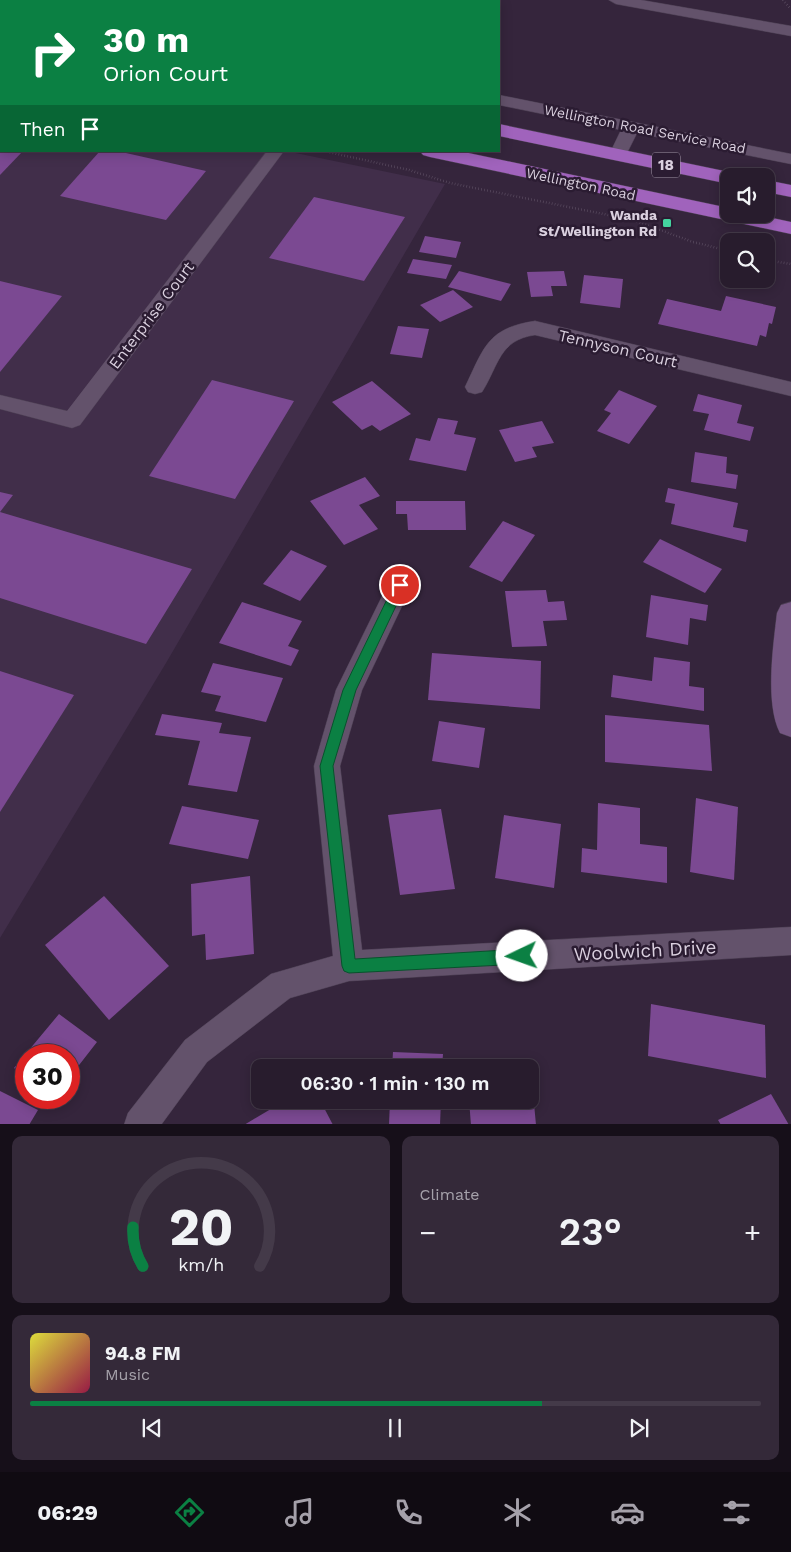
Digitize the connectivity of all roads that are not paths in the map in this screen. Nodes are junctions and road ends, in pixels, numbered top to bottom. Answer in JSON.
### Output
{"nodes":[{"id":1,"x":616,"y":0,"type":"edge"},
{"id":2,"x":791,"y":31,"type":"edge"},
{"id":3,"x":500,"y":100,"type":"edge"},
{"id":4,"x":631,"y":127,"type":"junction"},
{"id":5,"x":500,"y":130,"type":"edge"},
{"id":6,"x":275,"y":152,"type":"edge"},
{"id":7,"x":435,"y":152,"type":"edge"},
{"id":8,"x":618,"y":155,"type":"junction"},
{"id":9,"x":791,"y":159,"type":"edge"},
{"id":10,"x":720,"y":176,"type":"edge"},
{"id":11,"x":775,"y":188,"type":"edge"},
{"id":12,"x":791,"y":191,"type":"edge"},
{"id":13,"x":789,"y":230,"type":"edge"},
{"id":14,"x":475,"y":387,"type":"dead end"},
{"id":15,"x":791,"y":389,"type":"edge"},
{"id":16,"x":0,"y":402,"type":"edge"},
{"id":17,"x":400,"y":585,"type":"dead end"},
{"id":18,"x":791,"y":613,"type":"edge"},
{"id":19,"x":791,"y":724,"type":"edge"},
{"id":20,"x":791,"y":941,"type":"edge"},
{"id":21,"x":349,"y":966,"type":"junction"},
{"id":22,"x":140,"y":1124,"type":"edge"}],
"edges":[{"from":1,"to":2,"type":"street"},
{"from":3,"to":4,"type":"street","name":"Wellington Road Service Road"},
{"from":4,"to":8,"type":"street"},
{"from":4,"to":9,"type":"street","name":"Wellington Road Service Road"},
{"from":5,"to":8,"type":"highway","number":"18"},
{"from":6,"to":16,"type":"street","name":"Enterprise Court"},
{"from":7,"to":13,"type":"highway","name":"Wellington Road","number":"18"},
{"from":8,"to":10,"type":"highway","number":"18"},
{"from":11,"to":12,"type":"highway"},
{"from":14,"to":15,"type":"street","name":"Tennyson Court"},
{"from":17,"to":21,"type":"street"},
{"from":18,"to":19,"type":"street"},
{"from":20,"to":21,"type":"street","name":"Woolwich Drive"},
{"from":21,"to":22,"type":"street","name":"Woolwich Drive"}]}
